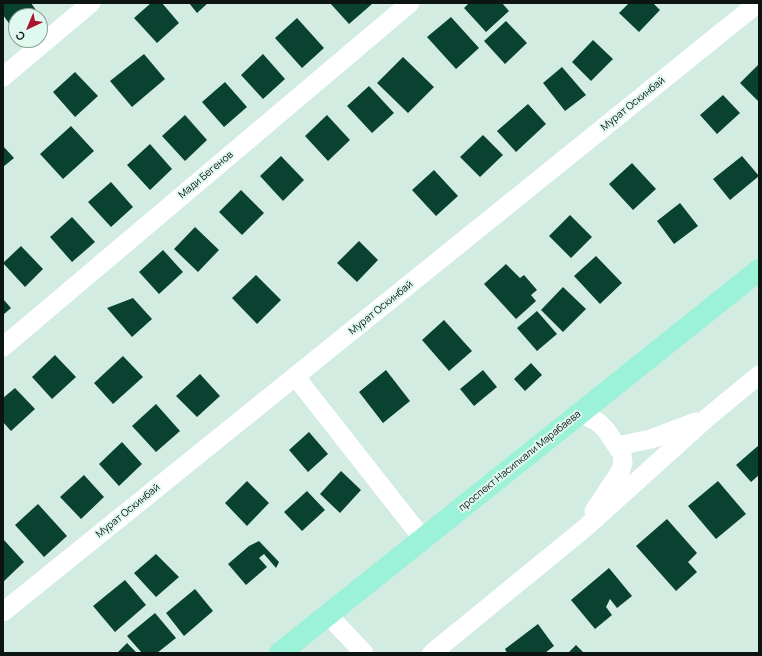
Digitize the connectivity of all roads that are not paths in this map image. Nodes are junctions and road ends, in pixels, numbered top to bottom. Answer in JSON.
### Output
{"nodes":[{"id":1,"x":91,"y":3,"type":"edge"},
{"id":2,"x":410,"y":3,"type":"edge"},
{"id":3,"x":758,"y":3,"type":"edge"},
{"id":4,"x":3,"y":77,"type":"edge"},
{"id":5,"x":759,"y":270,"type":"edge"},
{"id":6,"x":3,"y":347,"type":"edge"},
{"id":7,"x":759,"y":375,"type":"edge"},
{"id":8,"x":295,"y":376,"type":"junction"},
{"id":9,"x":580,"y":413,"type":"junction"},
{"id":10,"x":708,"y":417,"type":"junction"},
{"id":11,"x":617,"y":446,"type":"junction"},
{"id":12,"x":585,"y":528,"type":"junction"},
{"id":13,"x":423,"y":539,"type":"junction"},
{"id":14,"x":3,"y":612,"type":"edge"},
{"id":15,"x":328,"y":615,"type":"junction"},
{"id":16,"x":280,"y":653,"type":"edge"},
{"id":17,"x":364,"y":653,"type":"edge"},
{"id":18,"x":432,"y":653,"type":"edge"}],
"edges":[{"from":1,"to":4,"type":"street"},
{"from":2,"to":6,"type":"street","name":"Мади Бегенов"},
{"from":3,"to":8,"type":"street","name":"Мурат Оскинбай"},
{"from":5,"to":9,"type":"main road","name":"проспект Насипкали Марабаева"},
{"from":7,"to":10,"type":"street"},
{"from":8,"to":13,"type":"street"},
{"from":8,"to":14,"type":"street","name":"Мурат Оскинбай"},
{"from":9,"to":11,"type":"street"},
{"from":9,"to":13,"type":"main road","name":"проспект Насипкали Марабаева"},
{"from":10,"to":11,"type":"street"},
{"from":10,"to":12,"type":"street"},
{"from":11,"to":12,"type":"street"},
{"from":12,"to":18,"type":"street"},
{"from":13,"to":15,"type":"main road","name":"проспект Насипкали Марабаева"},
{"from":15,"to":16,"type":"main road","name":"проспект Насипкали Марабаева"},
{"from":15,"to":17,"type":"street"}]}
